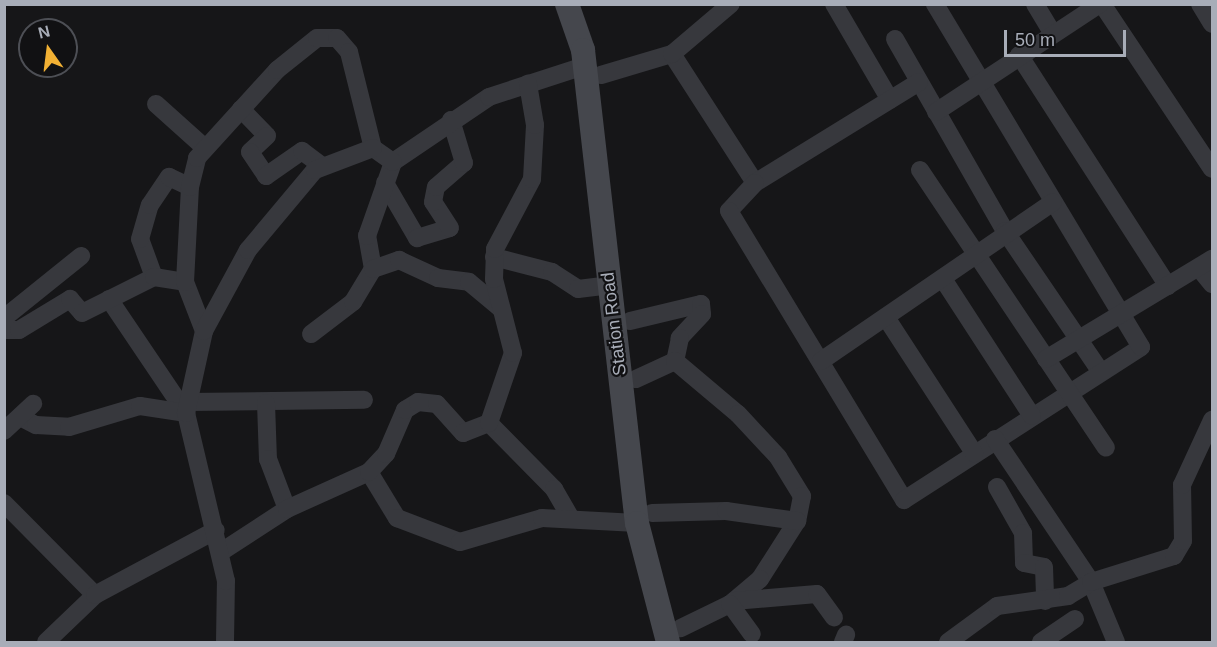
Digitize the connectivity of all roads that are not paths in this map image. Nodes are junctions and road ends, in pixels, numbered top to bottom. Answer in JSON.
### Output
{"nodes":[{"id":1,"x":567,"y":4,"type":"edge"},
{"id":2,"x":584,"y":4,"type":"edge"},
{"id":3,"x":731,"y":4,"type":"edge"},
{"id":4,"x":834,"y":4,"type":"edge"},
{"id":5,"x":935,"y":4,"type":"edge"},
{"id":6,"x":1035,"y":4,"type":"edge"},
{"id":7,"x":1101,"y":4,"type":"edge"},
{"id":8,"x":1200,"y":4,"type":"edge"},
{"id":9,"x":1212,"y":24,"type":"edge"},
{"id":10,"x":1053,"y":34,"type":"junction"},
{"id":11,"x":895,"y":39,"type":"dead end"},
{"id":12,"x":672,"y":54,"type":"junction"},
{"id":13,"x":1019,"y":55,"type":"junction"},
{"id":14,"x":593,"y":71,"type":"junction"},
{"id":15,"x":979,"y":80,"type":"junction"},
{"id":16,"x":919,"y":82,"type":"junction"},
{"id":17,"x":528,"y":84,"type":"junction"},
{"id":18,"x":890,"y":100,"type":"junction"},
{"id":19,"x":156,"y":104,"type":"dead end"},
{"id":20,"x":241,"y":109,"type":"junction"},
{"id":21,"x":936,"y":112,"type":"junction"},
{"id":22,"x":451,"y":120,"type":"junction"},
{"id":23,"x":204,"y":147,"type":"junction"},
{"id":24,"x":373,"y":148,"type":"junction"},
{"id":25,"x":393,"y":162,"type":"junction"},
{"id":26,"x":322,"y":166,"type":"junction"},
{"id":27,"x":1212,"y":169,"type":"edge"},
{"id":28,"x":920,"y":170,"type":"dead end"},
{"id":29,"x":386,"y":183,"type":"junction"},
{"id":30,"x":755,"y":183,"type":"junction"},
{"id":31,"x":190,"y":187,"type":"junction"},
{"id":32,"x":1053,"y":202,"type":"junction"},
{"id":33,"x":1005,"y":231,"type":"junction"},
{"id":34,"x":975,"y":255,"type":"junction"},
{"id":35,"x":81,"y":256,"type":"dead end"},
{"id":36,"x":494,"y":257,"type":"junction"},
{"id":37,"x":1206,"y":263,"type":"edge"},
{"id":38,"x":373,"y":269,"type":"junction"},
{"id":39,"x":154,"y":277,"type":"junction"},
{"id":40,"x":943,"y":279,"type":"junction"},
{"id":41,"x":185,"y":282,"type":"junction"},
{"id":42,"x":1212,"y":284,"type":"edge"},
{"id":43,"x":609,"y":285,"type":"junction"},
{"id":44,"x":1168,"y":286,"type":"junction"},
{"id":45,"x":109,"y":299,"type":"junction"},
{"id":46,"x":500,"y":308,"type":"junction"},
{"id":47,"x":1121,"y":313,"type":"junction"},
{"id":48,"x":4,"y":318,"type":"edge"},
{"id":49,"x":887,"y":319,"type":"junction"},
{"id":50,"x":630,"y":321,"type":"junction"},
{"id":51,"x":4,"y":330,"type":"edge"},
{"id":52,"x":204,"y":331,"type":"junction"},
{"id":53,"x":311,"y":334,"type":"dead end"},
{"id":54,"x":1078,"y":338,"type":"junction"},
{"id":55,"x":1046,"y":358,"type":"junction"},
{"id":56,"x":675,"y":361,"type":"junction"},
{"id":57,"x":821,"y":361,"type":"junction"},
{"id":58,"x":1101,"y":372,"type":"junction"},
{"id":59,"x":636,"y":379,"type":"junction"},
{"id":60,"x":1069,"y":392,"type":"junction"},
{"id":61,"x":364,"y":400,"type":"dead end"},
{"id":62,"x":266,"y":403,"type":"junction"},
{"id":63,"x":187,"y":408,"type":"junction"},
{"id":64,"x":1032,"y":416,"type":"junction"},
{"id":65,"x":1212,"y":420,"type":"edge"},
{"id":66,"x":489,"y":423,"type":"junction"},
{"id":67,"x":4,"y":431,"type":"edge"},
{"id":68,"x":995,"y":439,"type":"junction"},
{"id":69,"x":1106,"y":448,"type":"dead end"},
{"id":70,"x":974,"y":453,"type":"junction"},
{"id":71,"x":369,"y":472,"type":"junction"},
{"id":72,"x":998,"y":488,"type":"dead end"},
{"id":73,"x":4,"y":503,"type":"edge"},
{"id":74,"x":287,"y":509,"type":"junction"},
{"id":75,"x":570,"y":517,"type":"junction"},
{"id":76,"x":644,"y":518,"type":"junction"},
{"id":77,"x":797,"y":521,"type":"junction"},
{"id":78,"x":216,"y":530,"type":"junction"},
{"id":79,"x":220,"y":552,"type":"junction"},
{"id":80,"x":1091,"y":582,"type":"junction"},
{"id":81,"x":94,"y":595,"type":"junction"},
{"id":82,"x":1045,"y":601,"type":"junction"},
{"id":83,"x":732,"y":602,"type":"junction"},
{"id":84,"x":834,"y":617,"type":"dead end"},
{"id":85,"x":1075,"y":619,"type":"dead end"},
{"id":86,"x":752,"y":634,"type":"dead end"},
{"id":87,"x":678,"y":638,"type":"edge"},
{"id":88,"x":46,"y":642,"type":"edge"},
{"id":89,"x":225,"y":642,"type":"edge"},
{"id":90,"x":949,"y":642,"type":"edge"},
{"id":91,"x":1041,"y":642,"type":"edge"},
{"id":92,"x":1116,"y":642,"type":"edge"}],
"edges":[{"from":1,"to":14,"type":"street","name":"Station Road"},
{"from":2,"to":14,"type":"street","name":"Station Road"},
{"from":3,"to":12,"type":"street"},
{"from":4,"to":18,"type":"street"},
{"from":5,"to":15,"type":"street"},
{"from":6,"to":10,"type":"street"},
{"from":7,"to":10,"type":"street"},
{"from":7,"to":27,"type":"street"},
{"from":8,"to":9,"type":"street"},
{"from":10,"to":13,"type":"street"},
{"from":11,"to":16,"type":"street"},
{"from":12,"to":14,"type":"street"},
{"from":12,"to":30,"type":"street"},
{"from":13,"to":15,"type":"street"},
{"from":13,"to":44,"type":"street"},
{"from":14,"to":17,"type":"street"},
{"from":14,"to":43,"type":"street","name":"Station Road"},
{"from":14,"to":50,"type":"street","name":"Station Road"},
{"from":15,"to":21,"type":"street"},
{"from":15,"to":32,"type":"street"},
{"from":16,"to":18,"type":"street"},
{"from":16,"to":21,"type":"street"},
{"from":17,"to":22,"type":"street"},
{"from":17,"to":36,"type":"street"},
{"from":18,"to":30,"type":"street"},
{"from":19,"to":23,"type":"street"},
{"from":20,"to":23,"type":"street"},
{"from":20,"to":24,"type":"street"},
{"from":20,"to":26,"type":"street"},
{"from":21,"to":33,"type":"street"},
{"from":22,"to":25,"type":"street"},
{"from":22,"to":29,"type":"street"},
{"from":23,"to":31,"type":"street"},
{"from":24,"to":25,"type":"street"},
{"from":24,"to":26,"type":"street"},
{"from":25,"to":29,"type":"street"},
{"from":26,"to":52,"type":"street"},
{"from":28,"to":34,"type":"street"},
{"from":29,"to":38,"type":"street"},
{"from":30,"to":57,"type":"street"},
{"from":31,"to":39,"type":"street"},
{"from":31,"to":41,"type":"street"},
{"from":32,"to":33,"type":"street"},
{"from":32,"to":47,"type":"street"},
{"from":33,"to":34,"type":"street"},
{"from":33,"to":54,"type":"street"},
{"from":34,"to":40,"type":"street"},
{"from":34,"to":55,"type":"street"},
{"from":35,"to":48,"type":"street"},
{"from":36,"to":43,"type":"street"},
{"from":36,"to":46,"type":"street"},
{"from":37,"to":42,"type":"street"},
{"from":37,"to":44,"type":"street"},
{"from":38,"to":46,"type":"street"},
{"from":38,"to":53,"type":"street"},
{"from":39,"to":41,"type":"street"},
{"from":39,"to":45,"type":"street"},
{"from":40,"to":49,"type":"street"},
{"from":40,"to":64,"type":"street"},
{"from":41,"to":52,"type":"street"},
{"from":43,"to":76,"type":"street","name":"Station Road"},
{"from":44,"to":47,"type":"street"},
{"from":45,"to":51,"type":"street"},
{"from":45,"to":63,"type":"street"},
{"from":46,"to":66,"type":"street"},
{"from":47,"to":54,"type":"street"},
{"from":47,"to":58,"type":"street"},
{"from":49,"to":57,"type":"street"},
{"from":49,"to":70,"type":"street"},
{"from":50,"to":56,"type":"street"},
{"from":50,"to":59,"type":"street","name":"Station Road"},
{"from":52,"to":63,"type":"street"},
{"from":54,"to":55,"type":"street"},
{"from":54,"to":58,"type":"street"},
{"from":55,"to":60,"type":"street"},
{"from":56,"to":59,"type":"street"},
{"from":56,"to":77,"type":"street"},
{"from":57,"to":70,"type":"street"},
{"from":58,"to":60,"type":"street"},
{"from":59,"to":76,"type":"street","name":"Station Road"},
{"from":60,"to":64,"type":"street"},
{"from":60,"to":69,"type":"street"},
{"from":61,"to":62,"type":"street"},
{"from":62,"to":63,"type":"street"},
{"from":62,"to":74,"type":"street"},
{"from":63,"to":67,"type":"street"},
{"from":63,"to":78,"type":"street"},
{"from":64,"to":68,"type":"street"},
{"from":65,"to":80,"type":"street"},
{"from":66,"to":71,"type":"street"},
{"from":66,"to":75,"type":"street"},
{"from":68,"to":70,"type":"street"},
{"from":68,"to":80,"type":"street"},
{"from":71,"to":74,"type":"street"},
{"from":71,"to":75,"type":"street"},
{"from":72,"to":82,"type":"street"},
{"from":73,"to":81,"type":"street"},
{"from":74,"to":79,"type":"street"},
{"from":75,"to":76,"type":"street"},
{"from":76,"to":77,"type":"street"},
{"from":76,"to":87,"type":"street","name":"Station Road"},
{"from":77,"to":83,"type":"street"},
{"from":78,"to":79,"type":"street"},
{"from":78,"to":81,"type":"street"},
{"from":79,"to":89,"type":"street"},
{"from":80,"to":82,"type":"street"},
{"from":80,"to":92,"type":"street"},
{"from":81,"to":88,"type":"street"},
{"from":82,"to":90,"type":"street"},
{"from":83,"to":84,"type":"street"},
{"from":83,"to":86,"type":"street"},
{"from":83,"to":87,"type":"street"},
{"from":85,"to":91,"type":"street"}]}
